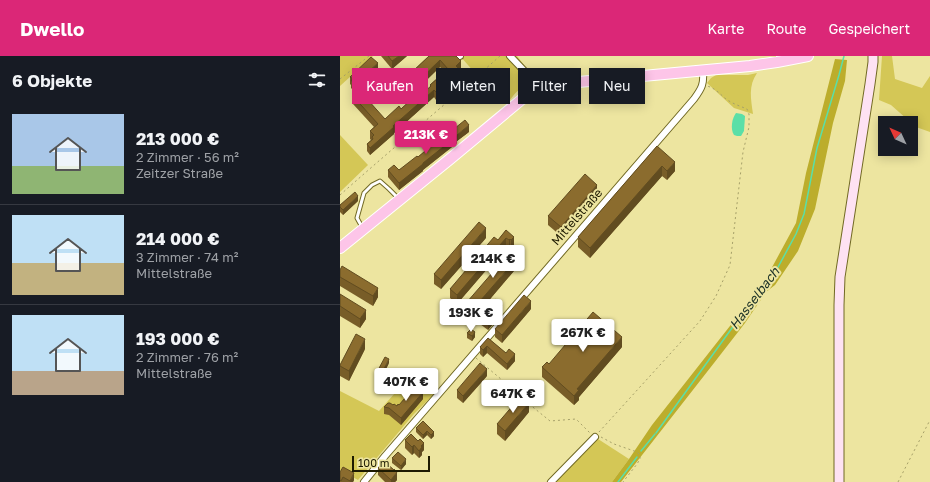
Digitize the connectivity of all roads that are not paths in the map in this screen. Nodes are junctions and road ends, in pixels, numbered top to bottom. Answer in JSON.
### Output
{"nodes":[{"id":1,"x":510,"y":56,"type":"edge"},
{"id":2,"x":808,"y":56,"type":"edge"},
{"id":3,"x":873,"y":56,"type":"edge"},
{"id":4,"x":522,"y":68,"type":"edge"},
{"id":5,"x":703,"y":71,"type":"junction"},
{"id":6,"x":581,"y":82,"type":"edge"},
{"id":7,"x":518,"y":102,"type":"edge"},
{"id":8,"x":400,"y":200,"type":"junction"},
{"id":9,"x":364,"y":230,"type":"junction"},
{"id":10,"x":340,"y":248,"type":"edge"},
{"id":11,"x":595,"y":437,"type":"road end"},
{"id":12,"x":364,"y":482,"type":"edge"},
{"id":13,"x":551,"y":482,"type":"edge"},
{"id":14,"x":839,"y":482,"type":"edge"}],
"edges":[{"from":1,"to":4,"type":"street"},
{"from":2,"to":5,"type":"main road"},
{"from":3,"to":14,"type":"street"},
{"from":5,"to":6,"type":"main road"},
{"from":5,"to":12,"type":"street","name":"Mittelstraße"},
{"from":7,"to":8,"type":"main road"},
{"from":8,"to":9,"type":"main road"},
{"from":8,"to":9,"type":"lane"},
{"from":9,"to":10,"type":"main road"},
{"from":11,"to":13,"type":"street"}]}
